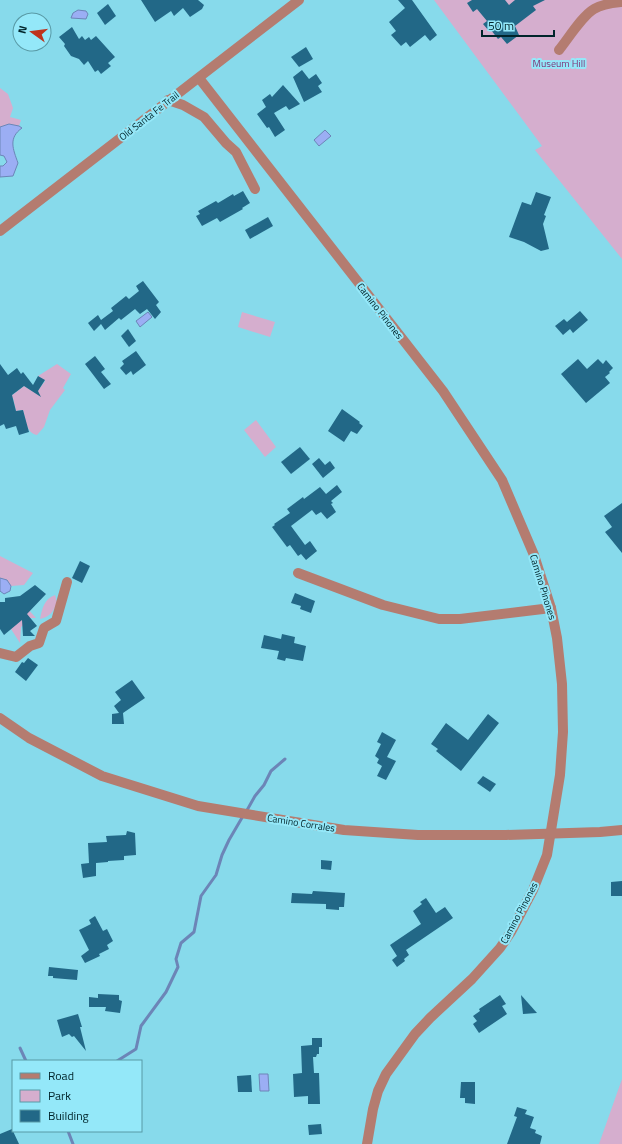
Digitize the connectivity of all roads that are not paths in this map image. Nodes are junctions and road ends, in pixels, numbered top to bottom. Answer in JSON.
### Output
{"nodes":[{"id":1,"x":299,"y":0,"type":"edge"},
{"id":2,"x":622,"y":2,"type":"edge"},
{"id":3,"x":558,"y":50,"type":"dead end"},
{"id":4,"x":199,"y":78,"type":"junction"},
{"id":5,"x":168,"y":100,"type":"junction"},
{"id":6,"x":256,"y":189,"type":"dead end"},
{"id":7,"x":0,"y":231,"type":"edge"},
{"id":8,"x":298,"y":573,"type":"dead end"},
{"id":9,"x":66,"y":582,"type":"dead end"},
{"id":10,"x":551,"y":608,"type":"junction"},
{"id":11,"x":0,"y":653,"type":"edge"},
{"id":12,"x":0,"y":718,"type":"edge"},
{"id":13,"x":622,"y":830,"type":"edge"},
{"id":14,"x":551,"y":834,"type":"junction"},
{"id":15,"x":367,"y":1144,"type":"edge"}],
"edges":[{"from":1,"to":4,"type":"street","name":"Old Santa Fe Trail"},
{"from":2,"to":3,"type":"street"},
{"from":4,"to":5,"type":"street","name":"Old Santa Fe Trail"},
{"from":4,"to":10,"type":"street","name":"Camino Pinones"},
{"from":5,"to":6,"type":"street"},
{"from":5,"to":7,"type":"street","name":"Old Santa Fe Trail"},
{"from":8,"to":10,"type":"street"},
{"from":9,"to":11,"type":"street"},
{"from":10,"to":14,"type":"street","name":"Camino Pinones"},
{"from":12,"to":14,"type":"street","name":"Camino Corrales"},
{"from":13,"to":14,"type":"street","name":"Camino Corrales"},
{"from":14,"to":15,"type":"street","name":"Camino Pinones"}]}
